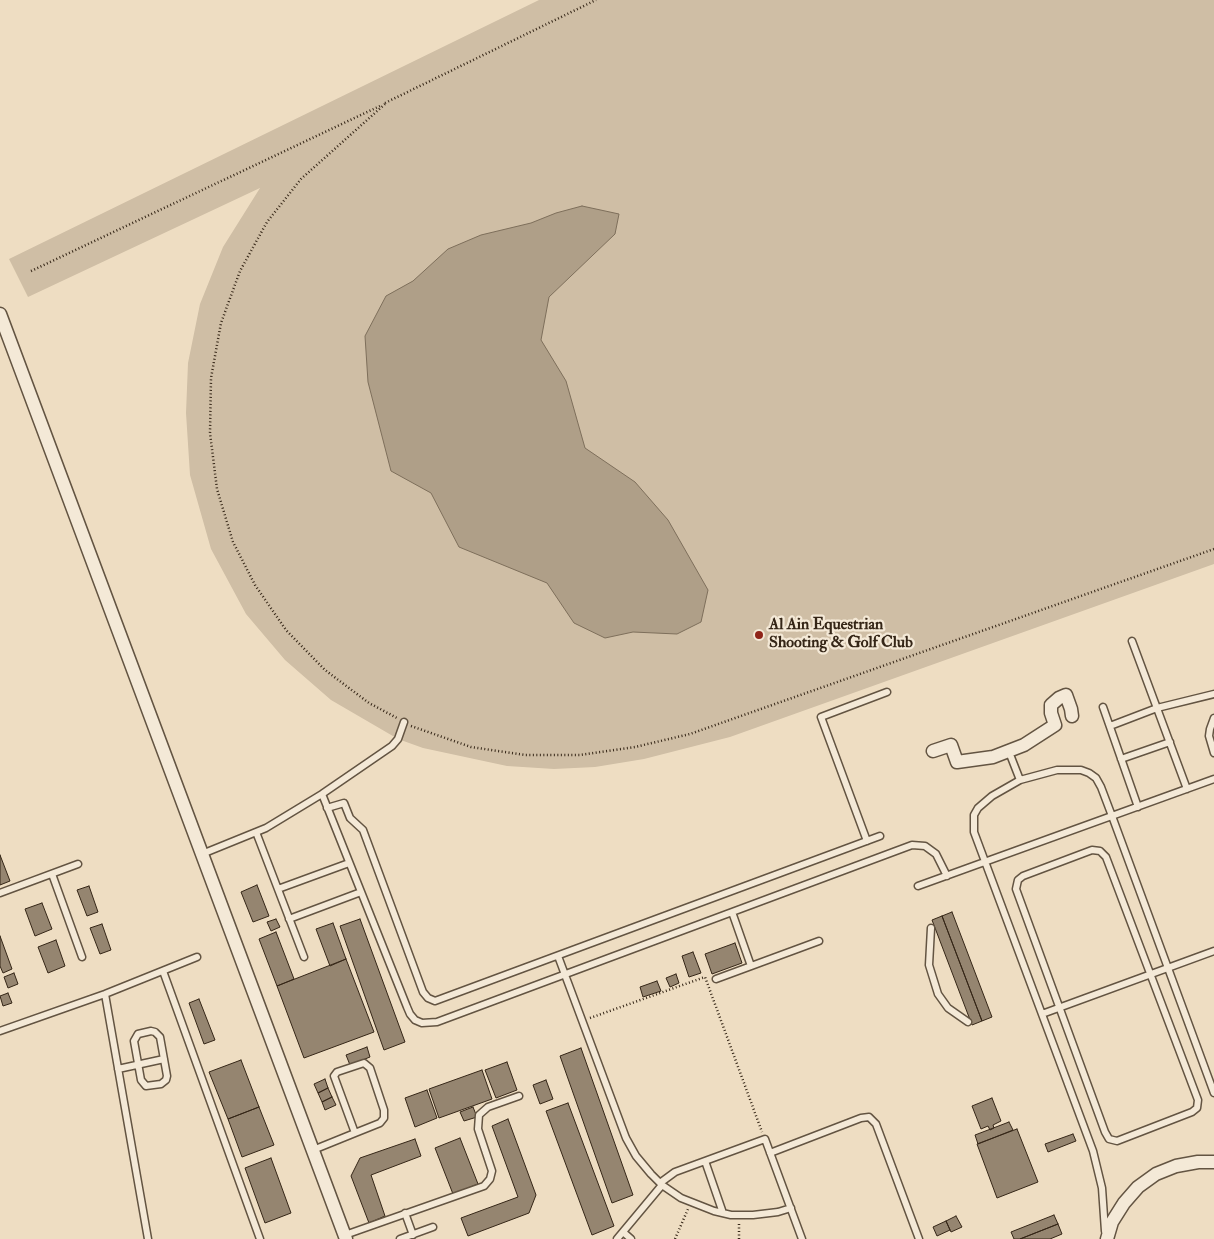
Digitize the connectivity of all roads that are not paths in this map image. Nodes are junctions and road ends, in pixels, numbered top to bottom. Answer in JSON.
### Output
{"nodes":[{"id":1,"x":0,"y":314,"type":"edge"},
{"id":2,"x":1132,"y":641,"type":"dead end"},
{"id":3,"x":887,"y":692,"type":"dead end"},
{"id":4,"x":1214,"y":694,"type":"edge"},
{"id":5,"x":1103,"y":707,"type":"dead end"},
{"id":6,"x":1157,"y":708,"type":"junction"},
{"id":7,"x":1072,"y":716,"type":"dead end"},
{"id":8,"x":1214,"y":718,"type":"edge"},
{"id":9,"x":404,"y":722,"type":"road end"},
{"id":10,"x":1110,"y":726,"type":"junction"},
{"id":11,"x":1170,"y":742,"type":"junction"},
{"id":12,"x":933,"y":751,"type":"dead end"},
{"id":13,"x":1009,"y":751,"type":"junction"},
{"id":14,"x":1214,"y":753,"type":"edge"},
{"id":15,"x":1121,"y":758,"type":"junction"},
{"id":16,"x":1214,"y":779,"type":"edge"},
{"id":17,"x":1020,"y":780,"type":"junction"},
{"id":18,"x":1187,"y":789,"type":"junction"},
{"id":19,"x":322,"y":794,"type":"junction"},
{"id":20,"x":1138,"y":807,"type":"junction"},
{"id":21,"x":328,"y":808,"type":"junction"},
{"id":22,"x":1112,"y":816,"type":"junction"},
{"id":23,"x":256,"y":832,"type":"junction"},
{"id":24,"x":880,"y":836,"type":"dead end"},
{"id":25,"x":867,"y":841,"type":"junction"},
{"id":26,"x":202,"y":854,"type":"junction"},
{"id":27,"x":349,"y":863,"type":"junction"},
{"id":28,"x":985,"y":863,"type":"junction"},
{"id":29,"x":78,"y":864,"type":"dead end"},
{"id":30,"x":52,"y":874,"type":"junction"},
{"id":31,"x":947,"y":876,"type":"junction"},
{"id":32,"x":918,"y":886,"type":"dead end"},
{"id":33,"x":278,"y":889,"type":"junction"},
{"id":34,"x":361,"y":892,"type":"junction"},
{"id":35,"x":0,"y":893,"type":"edge"},
{"id":36,"x":732,"y":912,"type":"junction"},
{"id":37,"x":289,"y":919,"type":"junction"},
{"id":38,"x":931,"y":928,"type":"dead end"},
{"id":39,"x":819,"y":941,"type":"dead end"},
{"id":40,"x":1214,"y":951,"type":"edge"},
{"id":41,"x":558,"y":956,"type":"junction"},
{"id":42,"x":82,"y":957,"type":"dead end"},
{"id":43,"x":197,"y":957,"type":"dead end"},
{"id":44,"x":304,"y":957,"type":"dead end"},
{"id":45,"x":751,"y":966,"type":"junction"},
{"id":46,"x":1168,"y":968,"type":"junction"},
{"id":47,"x":163,"y":971,"type":"junction"},
{"id":48,"x":565,"y":974,"type":"junction"},
{"id":49,"x":1151,"y":974,"type":"junction"},
{"id":50,"x":716,"y":979,"type":"dead end"},
{"id":51,"x":105,"y":994,"type":"junction"},
{"id":52,"x":1059,"y":1008,"type":"junction"},
{"id":53,"x":1042,"y":1014,"type":"junction"},
{"id":54,"x":968,"y":1022,"type":"dead end"},
{"id":55,"x":0,"y":1031,"type":"edge"},
{"id":56,"x":164,"y":1059,"type":"junction"},
{"id":57,"x":138,"y":1064,"type":"junction"},
{"id":58,"x":118,"y":1069,"type":"junction"},
{"id":59,"x":1214,"y":1093,"type":"edge"},
{"id":60,"x":519,"y":1096,"type":"dead end"},
{"id":61,"x":355,"y":1133,"type":"junction"},
{"id":62,"x":313,"y":1150,"type":"junction"},
{"id":63,"x":770,"y":1153,"type":"junction"},
{"id":64,"x":704,"y":1161,"type":"junction"},
{"id":65,"x":1214,"y":1162,"type":"edge"},
{"id":66,"x":661,"y":1184,"type":"junction"},
{"id":67,"x":791,"y":1208,"type":"junction"},
{"id":68,"x":405,"y":1213,"type":"junction"},
{"id":69,"x":723,"y":1213,"type":"junction"},
{"id":70,"x":433,"y":1227,"type":"dead end"},
{"id":71,"x":623,"y":1232,"type":"junction"},
{"id":72,"x":412,"y":1234,"type":"junction"},
{"id":73,"x":345,"y":1237,"type":"edge"},
{"id":74,"x":148,"y":1239,"type":"edge"},
{"id":75,"x":260,"y":1239,"type":"edge"},
{"id":76,"x":400,"y":1239,"type":"edge"},
{"id":77,"x":617,"y":1239,"type":"edge"},
{"id":78,"x":631,"y":1239,"type":"edge"},
{"id":79,"x":802,"y":1239,"type":"edge"},
{"id":80,"x":919,"y":1239,"type":"edge"},
{"id":81,"x":1106,"y":1239,"type":"edge"}],
"edges":[{"from":1,"to":26,"type":"street"},
{"from":2,"to":6,"type":"lane"},
{"from":3,"to":25,"type":"lane"},
{"from":4,"to":6,"type":"lane"},
{"from":5,"to":10,"type":"lane"},
{"from":6,"to":10,"type":"lane"},
{"from":6,"to":11,"type":"lane"},
{"from":7,"to":13,"type":"street"},
{"from":8,"to":14,"type":"lane"},
{"from":9,"to":19,"type":"lane"},
{"from":10,"to":15,"type":"lane"},
{"from":11,"to":15,"type":"lane"},
{"from":11,"to":18,"type":"lane"},
{"from":12,"to":13,"type":"street"},
{"from":13,"to":17,"type":"lane"},
{"from":15,"to":20,"type":"lane"},
{"from":16,"to":18,"type":"lane"},
{"from":17,"to":22,"type":"lane"},
{"from":17,"to":28,"type":"lane"},
{"from":18,"to":20,"type":"lane"},
{"from":19,"to":21,"type":"lane"},
{"from":19,"to":23,"type":"lane"},
{"from":20,"to":22,"type":"lane"},
{"from":21,"to":27,"type":"lane"},
{"from":21,"to":41,"type":"lane"},
{"from":22,"to":28,"type":"lane"},
{"from":22,"to":46,"type":"lane"},
{"from":23,"to":26,"type":"lane"},
{"from":23,"to":33,"type":"lane"},
{"from":24,"to":25,"type":"lane"},
{"from":25,"to":41,"type":"lane"},
{"from":26,"to":62,"type":"street"},
{"from":27,"to":33,"type":"lane"},
{"from":27,"to":34,"type":"lane"},
{"from":28,"to":31,"type":"lane"},
{"from":28,"to":53,"type":"lane"},
{"from":29,"to":30,"type":"lane"},
{"from":30,"to":35,"type":"lane"},
{"from":30,"to":42,"type":"lane"},
{"from":31,"to":32,"type":"lane"},
{"from":31,"to":36,"type":"lane"},
{"from":33,"to":37,"type":"lane"},
{"from":34,"to":37,"type":"lane"},
{"from":34,"to":48,"type":"lane"},
{"from":36,"to":45,"type":"lane"},
{"from":36,"to":48,"type":"lane"},
{"from":37,"to":44,"type":"lane"},
{"from":38,"to":54,"type":"lane"},
{"from":39,"to":45,"type":"lane"},
{"from":40,"to":46,"type":"lane"},
{"from":41,"to":48,"type":"lane"},
{"from":43,"to":47,"type":"lane"},
{"from":45,"to":50,"type":"lane"},
{"from":46,"to":49,"type":"lane"},
{"from":46,"to":59,"type":"lane"},
{"from":47,"to":51,"type":"lane"},
{"from":47,"to":75,"type":"lane"},
{"from":48,"to":66,"type":"lane"},
{"from":49,"to":52,"type":"lane"},
{"from":49,"to":52,"type":"lane"},
{"from":49,"to":52,"type":"lane"},
{"from":51,"to":55,"type":"lane"},
{"from":51,"to":58,"type":"lane"},
{"from":52,"to":53,"type":"lane"},
{"from":53,"to":81,"type":"lane"},
{"from":56,"to":57,"type":"lane"},
{"from":56,"to":57,"type":"lane"},
{"from":56,"to":57,"type":"lane"},
{"from":57,"to":58,"type":"lane"},
{"from":58,"to":74,"type":"lane"},
{"from":60,"to":68,"type":"lane"},
{"from":61,"to":61,"type":"lane"},
{"from":61,"to":62,"type":"lane"},
{"from":62,"to":73,"type":"street"},
{"from":63,"to":64,"type":"lane"},
{"from":63,"to":67,"type":"lane"},
{"from":63,"to":80,"type":"lane"},
{"from":64,"to":66,"type":"lane"},
{"from":64,"to":69,"type":"lane"},
{"from":65,"to":81,"type":"street"},
{"from":66,"to":69,"type":"lane"},
{"from":66,"to":71,"type":"lane"},
{"from":67,"to":69,"type":"lane"},
{"from":67,"to":79,"type":"lane"},
{"from":68,"to":72,"type":"lane"},
{"from":68,"to":73,"type":"lane"},
{"from":70,"to":72,"type":"lane"},
{"from":71,"to":77,"type":"lane"},
{"from":71,"to":78,"type":"lane"},
{"from":72,"to":76,"type":"lane"}]}
